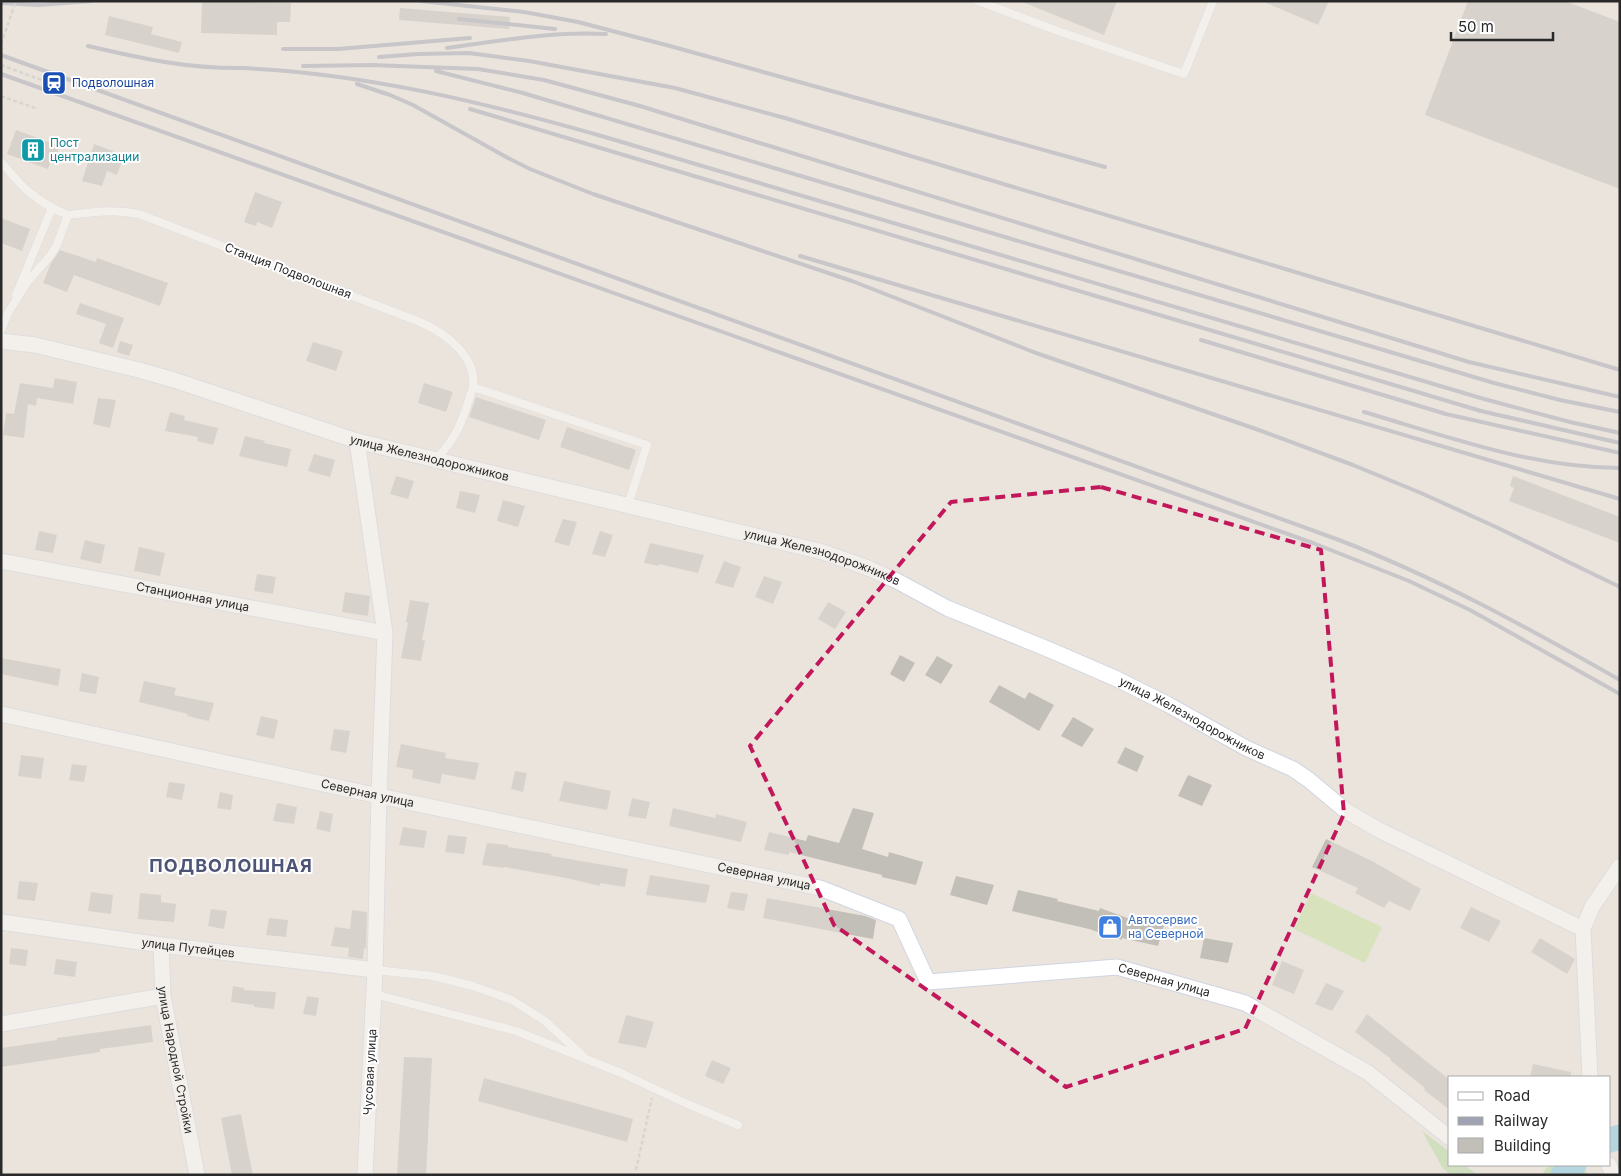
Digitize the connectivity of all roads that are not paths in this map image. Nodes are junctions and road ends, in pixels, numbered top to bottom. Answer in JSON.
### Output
{"nodes":[{"id":1,"x":978,"y":1,"type":"edge"},
{"id":2,"x":1213,"y":1,"type":"edge"},
{"id":3,"x":1,"y":162,"type":"edge"},
{"id":4,"x":52,"y":208,"type":"junction"},
{"id":5,"x":68,"y":215,"type":"junction"},
{"id":6,"x":8,"y":313,"type":"junction"},
{"id":7,"x":1,"y":330,"type":"edge"},
{"id":8,"x":1,"y":341,"type":"edge"},
{"id":9,"x":473,"y":386,"type":"junction"},
{"id":10,"x":357,"y":441,"type":"junction"},
{"id":11,"x":435,"y":460,"type":"junction"},
{"id":12,"x":628,"y":505,"type":"junction"},
{"id":13,"x":1,"y":560,"type":"edge"},
{"id":14,"x":385,"y":633,"type":"junction"},
{"id":15,"x":1,"y":714,"type":"edge"},
{"id":16,"x":379,"y":796,"type":"junction"},
{"id":17,"x":1620,"y":866,"type":"edge"},
{"id":18,"x":1,"y":922,"type":"edge"},
{"id":19,"x":1583,"y":929,"type":"junction"},
{"id":20,"x":161,"y":945,"type":"junction"},
{"id":21,"x":375,"y":970,"type":"junction"},
{"id":22,"x":374,"y":994,"type":"junction"},
{"id":23,"x":163,"y":996,"type":"junction"},
{"id":24,"x":1,"y":1024,"type":"edge"},
{"id":25,"x":586,"y":1059,"type":"junction"},
{"id":26,"x":1590,"y":1076,"type":"edge"},
{"id":27,"x":738,"y":1125,"type":"dead end"},
{"id":28,"x":1448,"y":1136,"type":"edge"},
{"id":29,"x":197,"y":1175,"type":"edge"},
{"id":30,"x":366,"y":1175,"type":"edge"}],
"edges":[{"from":1,"to":2,"type":"lane"},
{"from":3,"to":4,"type":"lane"},
{"from":4,"to":5,"type":"lane"},
{"from":4,"to":6,"type":"lane"},
{"from":5,"to":6,"type":"lane"},
{"from":5,"to":9,"type":"lane","name":"Станция Подволошная"},
{"from":6,"to":7,"type":"lane"},
{"from":8,"to":10,"type":"street","name":"улица Железнодорожников"},
{"from":9,"to":11,"type":"lane"},
{"from":9,"to":12,"type":"lane"},
{"from":10,"to":11,"type":"street","name":"улица Железнодорожников"},
{"from":10,"to":14,"type":"street","name":"Чусовая улица"},
{"from":11,"to":12,"type":"street","name":"улица Железнодорожников"},
{"from":12,"to":19,"type":"street","name":"улица Железнодорожников"},
{"from":13,"to":14,"type":"street","name":"Станционная улица"},
{"from":14,"to":16,"type":"street","name":"Чусовая улица"},
{"from":15,"to":16,"type":"street","name":"Северная улица"},
{"from":16,"to":21,"type":"street","name":"Чусовая улица"},
{"from":16,"to":28,"type":"street","name":"Северная улица"},
{"from":17,"to":19,"type":"street"},
{"from":18,"to":20,"type":"street","name":"улица Путейцев"},
{"from":19,"to":26,"type":"street"},
{"from":20,"to":21,"type":"street","name":"улица Путейцев"},
{"from":20,"to":23,"type":"street","name":"улица Народной Стройки"},
{"from":21,"to":22,"type":"street","name":"Чусовая улица"},
{"from":21,"to":25,"type":"lane"},
{"from":22,"to":25,"type":"lane"},
{"from":22,"to":30,"type":"street","name":"Чусовая улица"},
{"from":23,"to":24,"type":"street"},
{"from":23,"to":29,"type":"street","name":"улица Народной Стройки"},
{"from":25,"to":27,"type":"lane"}]}
